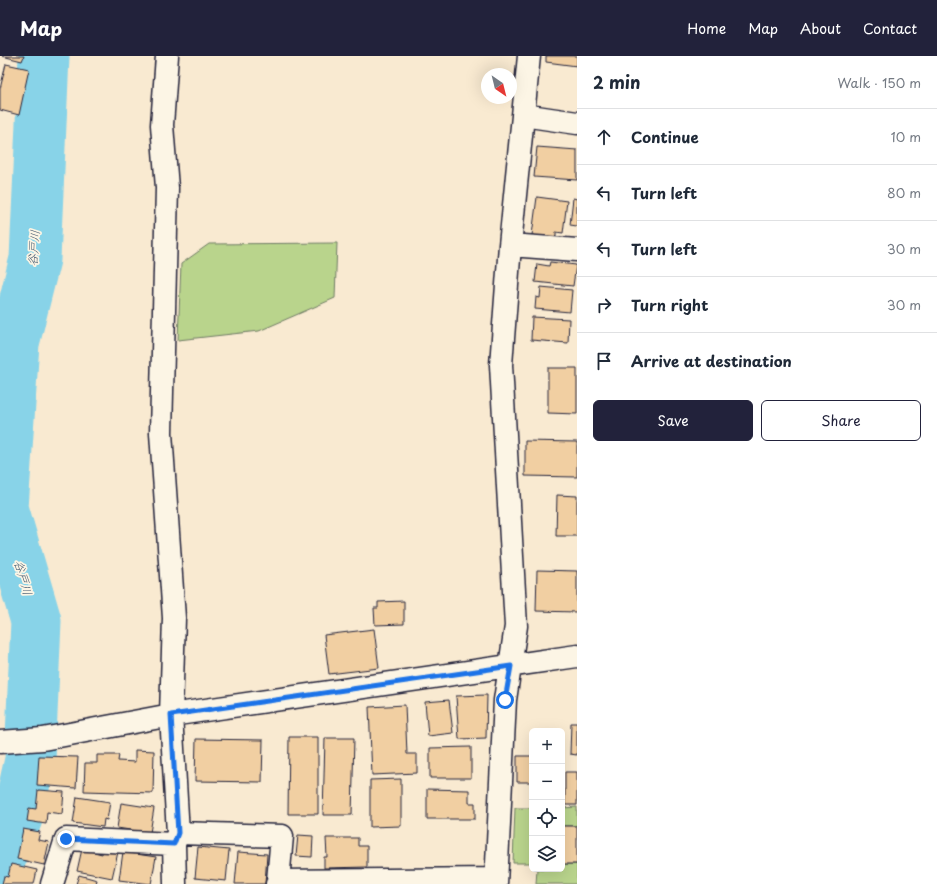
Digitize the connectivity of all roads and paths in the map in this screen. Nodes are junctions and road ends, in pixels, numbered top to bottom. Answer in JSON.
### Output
{"nodes":[{"id":1,"x":167,"y":56,"type":"edge"},
{"id":2,"x":529,"y":56,"type":"edge"},
{"id":3,"x":523,"y":115,"type":"junction"},
{"id":4,"x":577,"y":123,"type":"edge"},
{"id":5,"x":510,"y":245,"type":"junction"},
{"id":6,"x":577,"y":250,"type":"edge"},
{"id":7,"x":577,"y":656,"type":"edge"},
{"id":8,"x":511,"y":666,"type":"junction"},
{"id":9,"x":171,"y":715,"type":"junction"},
{"id":10,"x":1,"y":742,"type":"edge"},
{"id":11,"x":176,"y":838,"type":"junction"},
{"id":12,"x":496,"y":881,"type":"edge"},
{"id":13,"x":278,"y":883,"type":"edge"},
{"id":14,"x":52,"y":884,"type":"edge"},
{"id":15,"x":175,"y":884,"type":"edge"}],
"edges":[{"from":1,"to":9,"type":"street"},
{"from":2,"to":3,"type":"street"},
{"from":3,"to":4,"type":"street"},
{"from":3,"to":5,"type":"street"},
{"from":5,"to":6,"type":"street"},
{"from":5,"to":8,"type":"street"},
{"from":7,"to":8,"type":"street"},
{"from":8,"to":9,"type":"street"},
{"from":8,"to":12,"type":"street"},
{"from":9,"to":10,"type":"street"},
{"from":9,"to":11,"type":"street"},
{"from":11,"to":13,"type":"street"},
{"from":11,"to":14,"type":"street"},
{"from":11,"to":15,"type":"street"},
{"from":12,"to":13,"type":"street"}]}
